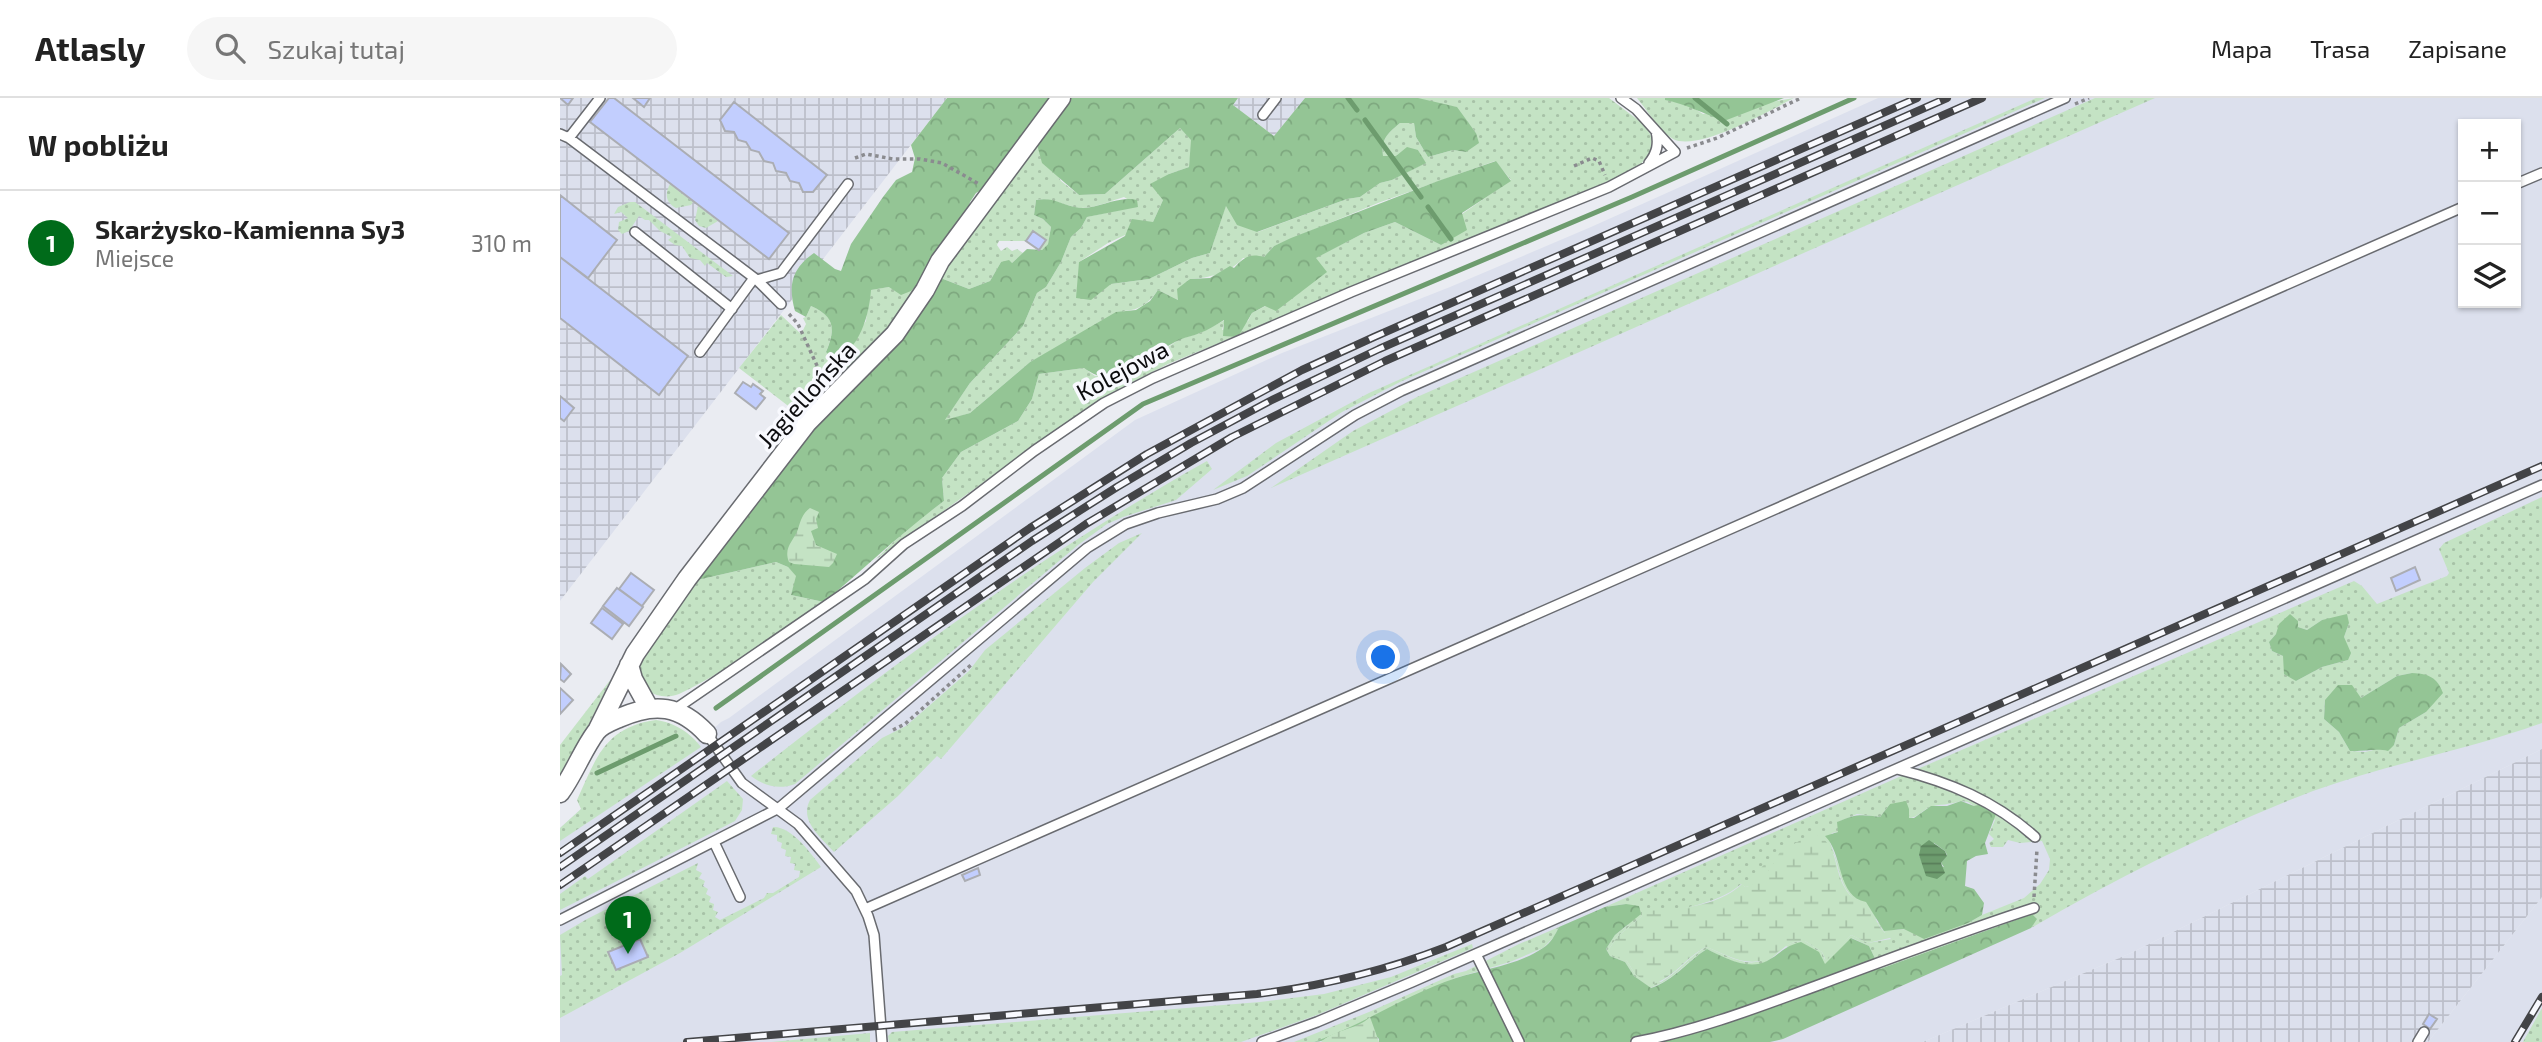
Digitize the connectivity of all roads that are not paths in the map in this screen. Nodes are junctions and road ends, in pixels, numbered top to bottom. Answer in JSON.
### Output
{"nodes":[{"id":1,"x":600,"y":98,"type":"edge"},
{"id":2,"x":1061,"y":98,"type":"edge"},
{"id":3,"x":1276,"y":98,"type":"edge"},
{"id":4,"x":2065,"y":98,"type":"edge"},
{"id":5,"x":1628,"y":99,"type":"edge"},
{"id":6,"x":1264,"y":115,"type":"dead end"},
{"id":7,"x":1656,"y":132,"type":"junction"},
{"id":8,"x":564,"y":136,"type":"edge"},
{"id":9,"x":1645,"y":167,"type":"junction"},
{"id":10,"x":2542,"y":173,"type":"edge"},
{"id":11,"x":2521,"y":182,"type":"edge"},
{"id":12,"x":848,"y":184,"type":"dead end"},
{"id":13,"x":2458,"y":209,"type":"edge"},
{"id":14,"x":635,"y":232,"type":"dead end"},
{"id":15,"x":756,"y":279,"type":"junction"},
{"id":16,"x":781,"y":304,"type":"road end"},
{"id":17,"x":732,"y":309,"type":"junction"},
{"id":18,"x":699,"y":352,"type":"dead end"},
{"id":19,"x":2542,"y":485,"type":"edge"},
{"id":20,"x":629,"y":665,"type":"junction"},
{"id":21,"x":649,"y":708,"type":"junction"},
{"id":22,"x":674,"y":710,"type":"junction"},
{"id":23,"x":598,"y":729,"type":"junction"},
{"id":24,"x":707,"y":734,"type":"joint"},
{"id":25,"x":1897,"y":769,"type":"junction"},
{"id":26,"x":560,"y":793,"type":"edge"},
{"id":27,"x":779,"y":808,"type":"junction"},
{"id":28,"x":2035,"y":837,"type":"road end"},
{"id":29,"x":714,"y":842,"type":"junction"},
{"id":30,"x":740,"y":897,"type":"dead end"},
{"id":31,"x":2034,"y":908,"type":"road end"},
{"id":32,"x":865,"y":909,"type":"junction"},
{"id":33,"x":560,"y":920,"type":"edge"},
{"id":34,"x":1476,"y":954,"type":"junction"},
{"id":35,"x":2424,"y":1032,"type":"dead end"},
{"id":36,"x":882,"y":1042,"type":"edge"},
{"id":37,"x":1262,"y":1042,"type":"edge"},
{"id":38,"x":1519,"y":1042,"type":"edge"},
{"id":39,"x":1636,"y":1042,"type":"edge"},
{"id":40,"x":2418,"y":1042,"type":"edge"}],
"edges":[{"from":1,"to":8,"type":"lane"},
{"from":2,"to":20,"type":"street","name":"Jagiellońska"},
{"from":3,"to":6,"type":"lane"},
{"from":4,"to":27,"type":"lane"},
{"from":5,"to":7,"type":"lane"},
{"from":7,"to":9,"type":"lane"},
{"from":7,"to":9,"type":"lane","name":"Kolejowa"},
{"from":8,"to":15,"type":"lane"},
{"from":9,"to":22,"type":"lane","name":"Kolejowa"},
{"from":10,"to":11,"type":"lane"},
{"from":12,"to":15,"type":"lane"},
{"from":13,"to":32,"type":"lane"},
{"from":14,"to":17,"type":"lane"},
{"from":15,"to":16,"type":"lane"},
{"from":15,"to":17,"type":"lane"},
{"from":17,"to":18,"type":"lane"},
{"from":19,"to":25,"type":"lane"},
{"from":20,"to":21,"type":"street"},
{"from":20,"to":23,"type":"street","name":"Jagiellońska"},
{"from":21,"to":22,"type":"street"},
{"from":21,"to":23,"type":"street"},
{"from":22,"to":24,"type":"street"},
{"from":23,"to":26,"type":"street"},
{"from":24,"to":27,"type":"lane"},
{"from":25,"to":28,"type":"lane"},
{"from":25,"to":34,"type":"lane"},
{"from":27,"to":29,"type":"lane"},
{"from":27,"to":32,"type":"lane"},
{"from":29,"to":30,"type":"lane"},
{"from":29,"to":33,"type":"lane"},
{"from":31,"to":39,"type":"lane"},
{"from":32,"to":36,"type":"lane"},
{"from":34,"to":37,"type":"lane"},
{"from":34,"to":38,"type":"lane"},
{"from":35,"to":40,"type":"lane"}]}
